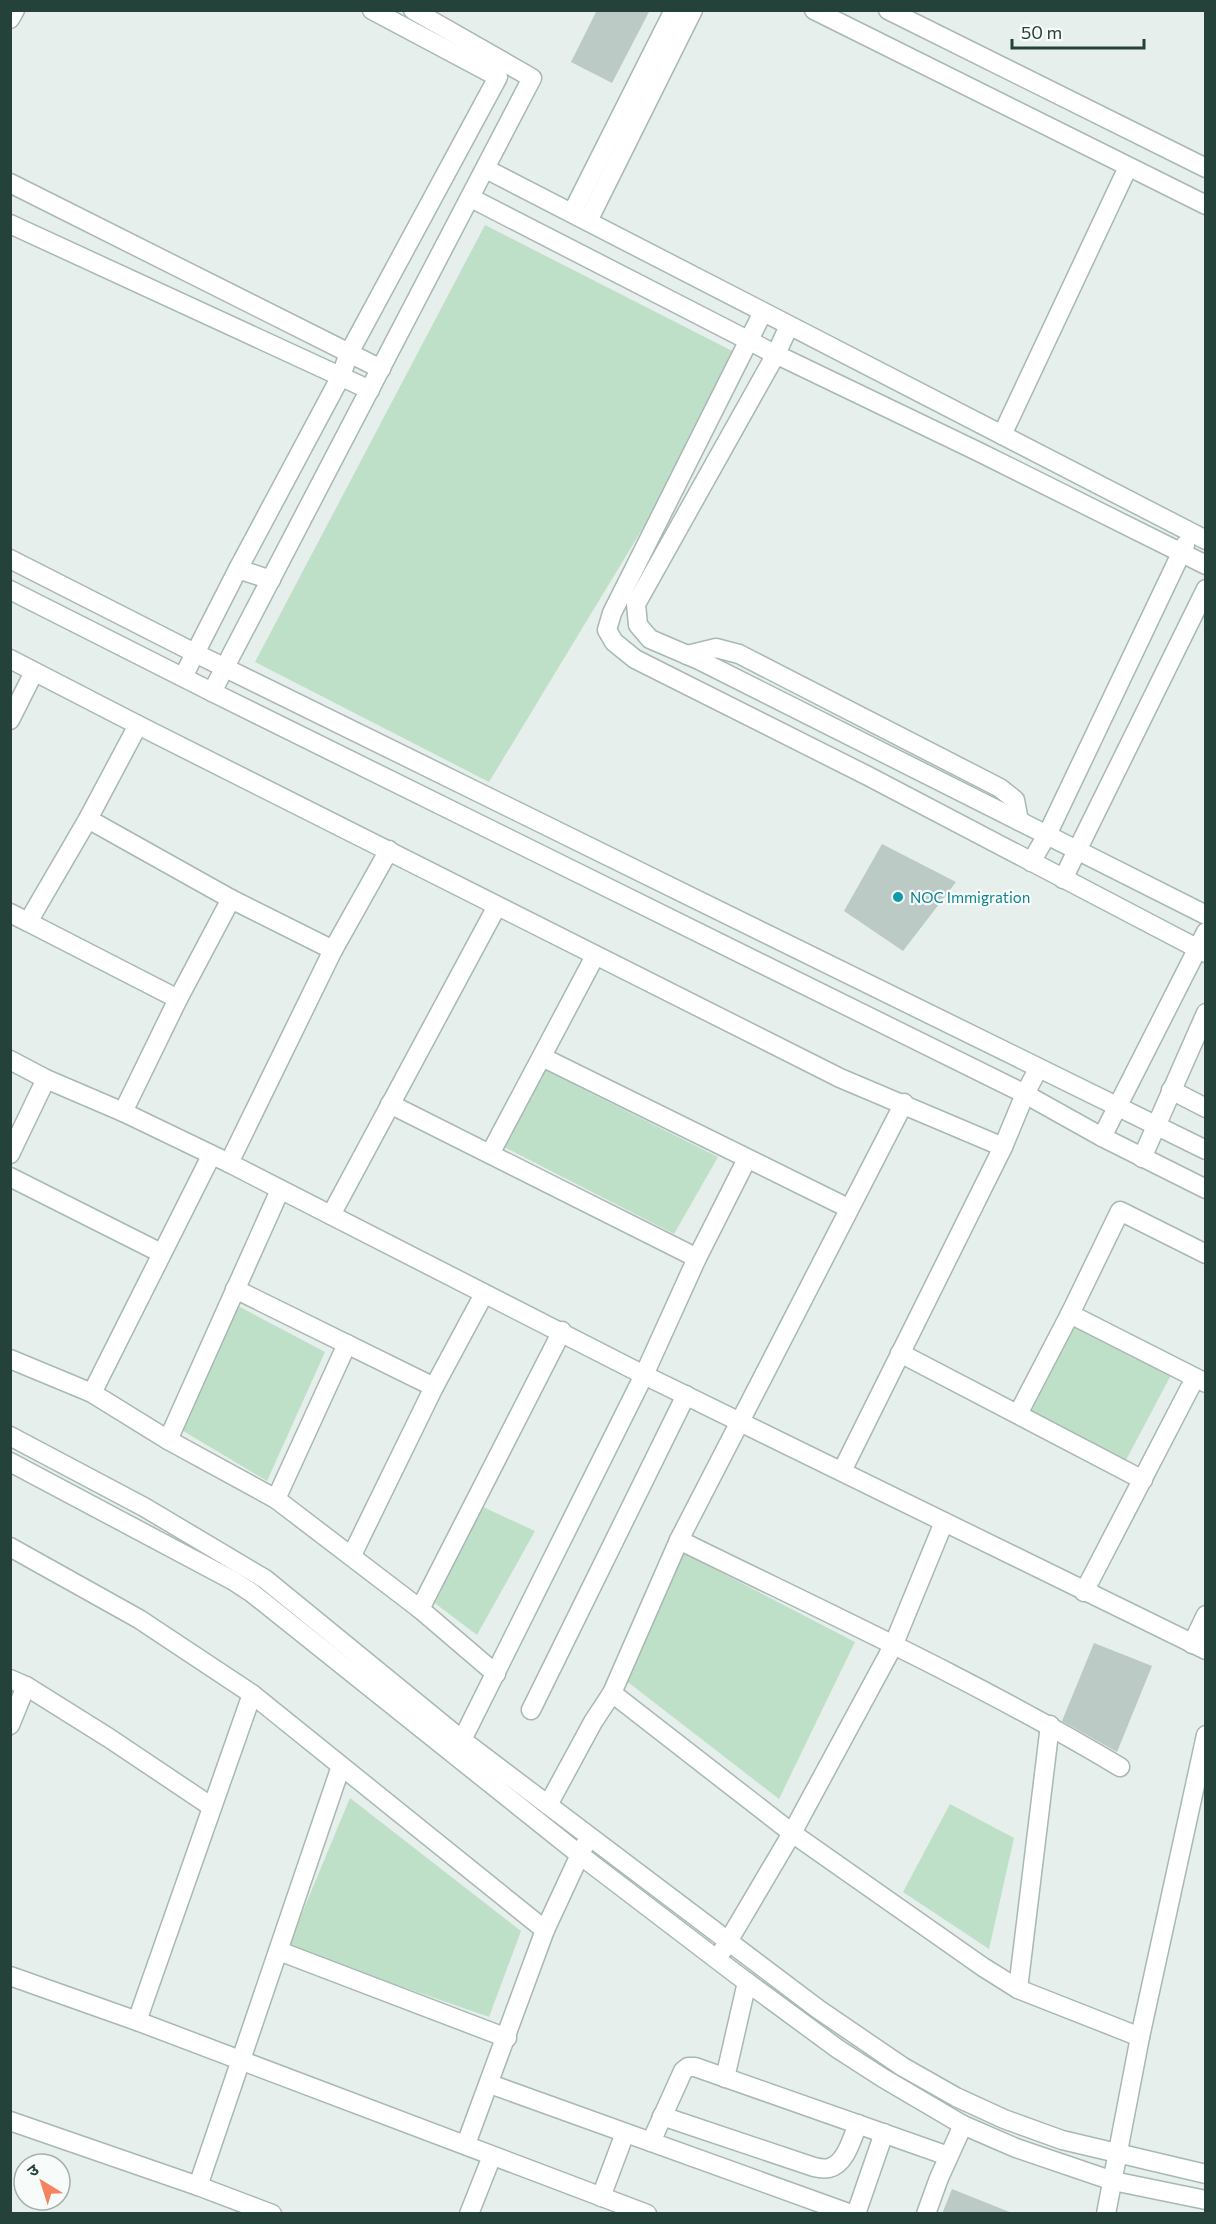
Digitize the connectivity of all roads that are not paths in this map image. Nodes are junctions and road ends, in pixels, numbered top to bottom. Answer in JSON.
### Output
{"nodes":[{"id":1,"x":15,"y":10,"type":"edge"},
{"id":2,"x":372,"y":10,"type":"edge"},
{"id":3,"x":413,"y":10,"type":"edge"},
{"id":4,"x":674,"y":10,"type":"edge"},
{"id":5,"x":693,"y":10,"type":"edge"},
{"id":6,"x":814,"y":10,"type":"edge"},
{"id":7,"x":888,"y":10,"type":"edge"},
{"id":8,"x":10,"y":19,"type":"edge"},
{"id":9,"x":498,"y":77,"type":"junction"},
{"id":10,"x":532,"y":78,"type":"junction"},
{"id":11,"x":1128,"y":167,"type":"junction"},
{"id":12,"x":1206,"y":168,"type":"edge"},
{"id":13,"x":486,"y":169,"type":"junction"},
{"id":14,"x":10,"y":183,"type":"edge"},
{"id":15,"x":471,"y":198,"type":"junction"},
{"id":16,"x":1206,"y":205,"type":"edge"},
{"id":17,"x":580,"y":217,"type":"junction"},
{"id":18,"x":10,"y":224,"type":"edge"},
{"id":19,"x":207,"y":282,"type":"junction"},
{"id":20,"x":197,"y":310,"type":"junction"},
{"id":21,"x":763,"y":312,"type":"junction"},
{"id":22,"x":789,"y":326,"type":"junction"},
{"id":23,"x":749,"y":340,"type":"junction"},
{"id":24,"x":349,"y":353,"type":"junction"},
{"id":25,"x":776,"y":354,"type":"junction"},
{"id":26,"x":381,"y":369,"type":"junction"},
{"id":27,"x":340,"y":376,"type":"junction"},
{"id":28,"x":370,"y":390,"type":"junction"},
{"id":29,"x":1002,"y":435,"type":"junction"},
{"id":30,"x":1198,"y":536,"type":"edge"},
{"id":31,"x":1180,"y":553,"type":"junction"},
{"id":32,"x":10,"y":559,"type":"edge"},
{"id":33,"x":1206,"y":565,"type":"edge"},
{"id":34,"x":238,"y":569,"type":"junction"},
{"id":35,"x":272,"y":580,"type":"junction"},
{"id":36,"x":10,"y":590,"type":"edge"},
{"id":37,"x":1206,"y":590,"type":"edge"},
{"id":38,"x":638,"y":625,"type":"junction"},
{"id":39,"x":607,"y":630,"type":"junction"},
{"id":40,"x":195,"y":653,"type":"junction"},
{"id":41,"x":10,"y":659,"type":"edge"},
{"id":42,"x":225,"y":668,"type":"junction"},
{"id":43,"x":34,"y":672,"type":"junction"},
{"id":44,"x":183,"y":677,"type":"junction"},
{"id":45,"x":212,"y":692,"type":"junction"},
{"id":46,"x":10,"y":720,"type":"edge"},
{"id":47,"x":138,"y":725,"type":"junction"},
{"id":48,"x":88,"y":819,"type":"junction"},
{"id":49,"x":1047,"y":835,"type":"junction"},
{"id":50,"x":389,"y":850,"type":"junction"},
{"id":51,"x":1079,"y":851,"type":"junction"},
{"id":52,"x":1031,"y":862,"type":"junction"},
{"id":53,"x":1063,"y":879,"type":"junction"},
{"id":54,"x":231,"y":899,"type":"junction"},
{"id":55,"x":497,"y":906,"type":"junction"},
{"id":56,"x":10,"y":913,"type":"edge"},
{"id":57,"x":1206,"y":915,"type":"edge"},
{"id":58,"x":28,"y":922,"type":"junction"},
{"id":59,"x":1206,"y":932,"type":"edge"},
{"id":60,"x":333,"y":950,"type":"junction"},
{"id":61,"x":1201,"y":951,"type":"edge"},
{"id":62,"x":595,"y":956,"type":"junction"},
{"id":63,"x":178,"y":999,"type":"junction"},
{"id":64,"x":1206,"y":1013,"type":"edge"},
{"id":65,"x":542,"y":1057,"type":"junction"},
{"id":66,"x":10,"y":1060,"type":"edge"},
{"id":67,"x":1038,"y":1069,"type":"junction"},
{"id":68,"x":46,"y":1078,"type":"junction"},
{"id":69,"x":1172,"y":1090,"type":"junction"},
{"id":70,"x":1025,"y":1094,"type":"junction"},
{"id":71,"x":904,"y":1103,"type":"junction"},
{"id":72,"x":390,"y":1104,"type":"junction"},
{"id":73,"x":1117,"y":1107,"type":"junction"},
{"id":74,"x":1206,"y":1108,"type":"edge"},
{"id":75,"x":123,"y":1112,"type":"junction"},
{"id":76,"x":1156,"y":1124,"type":"junction"},
{"id":77,"x":1102,"y":1137,"type":"junction"},
{"id":78,"x":1003,"y":1147,"type":"junction"},
{"id":79,"x":1206,"y":1150,"type":"edge"},
{"id":80,"x":10,"y":1154,"type":"edge"},
{"id":81,"x":490,"y":1155,"type":"junction"},
{"id":82,"x":211,"y":1156,"type":"junction"},
{"id":83,"x":1142,"y":1158,"type":"junction"},
{"id":84,"x":747,"y":1159,"type":"junction"},
{"id":85,"x":229,"y":1163,"type":"junction"},
{"id":86,"x":10,"y":1177,"type":"edge"},
{"id":87,"x":1206,"y":1189,"type":"edge"},
{"id":88,"x":280,"y":1190,"type":"junction"},
{"id":89,"x":848,"y":1208,"type":"junction"},
{"id":90,"x":331,"y":1215,"type":"junction"},
{"id":91,"x":161,"y":1253,"type":"junction"},
{"id":92,"x":1206,"y":1254,"type":"edge"},
{"id":93,"x":697,"y":1258,"type":"junction"},
{"id":94,"x":235,"y":1289,"type":"junction"},
{"id":95,"x":484,"y":1294,"type":"junction"},
{"id":96,"x":1070,"y":1314,"type":"junction"},
{"id":97,"x":562,"y":1332,"type":"junction"},
{"id":98,"x":347,"y":1344,"type":"junction"},
{"id":99,"x":900,"y":1353,"type":"junction"},
{"id":100,"x":10,"y":1359,"type":"edge"},
{"id":101,"x":644,"y":1375,"type":"junction"},
{"id":102,"x":1200,"y":1381,"type":"edge"},
{"id":103,"x":434,"y":1387,"type":"junction"},
{"id":104,"x":92,"y":1393,"type":"junction"},
{"id":105,"x":686,"y":1395,"type":"junction"},
{"id":106,"x":1018,"y":1414,"type":"junction"},
{"id":107,"x":741,"y":1421,"type":"junction"},
{"id":108,"x":10,"y":1436,"type":"edge"},
{"id":109,"x":168,"y":1440,"type":"junction"},
{"id":110,"x":10,"y":1462,"type":"edge"},
{"id":111,"x":842,"y":1471,"type":"junction"},
{"id":112,"x":1143,"y":1480,"type":"junction"},
{"id":113,"x":276,"y":1499,"type":"junction"},
{"id":114,"x":944,"y":1522,"type":"junction"},
{"id":115,"x":679,"y":1539,"type":"junction"},
{"id":116,"x":10,"y":1547,"type":"edge"},
{"id":117,"x":352,"y":1555,"type":"junction"},
{"id":118,"x":1084,"y":1592,"type":"junction"},
{"id":119,"x":420,"y":1609,"type":"junction"},
{"id":120,"x":1206,"y":1615,"type":"edge"},
{"id":121,"x":893,"y":1646,"type":"junction"},
{"id":122,"x":1199,"y":1647,"type":"edge"},
{"id":123,"x":496,"y":1674,"type":"junction"},
{"id":124,"x":18,"y":1682,"type":"edge"},
{"id":125,"x":612,"y":1693,"type":"junction"},
{"id":126,"x":252,"y":1695,"type":"junction"},
{"id":127,"x":531,"y":1710,"type":"dead end"},
{"id":128,"x":10,"y":1725,"type":"edge"},
{"id":129,"x":1050,"y":1725,"type":"junction"},
{"id":130,"x":1206,"y":1735,"type":"edge"},
{"id":131,"x":462,"y":1740,"type":"junction"},
{"id":132,"x":341,"y":1766,"type":"junction"},
{"id":133,"x":1120,"y":1767,"type":"dead end"},
{"id":134,"x":548,"y":1805,"type":"junction"},
{"id":135,"x":212,"y":1807,"type":"junction"},
{"id":136,"x":792,"y":1833,"type":"junction"},
{"id":137,"x":589,"y":1836,"type":"junction"},
{"id":138,"x":580,"y":1855,"type":"junction"},
{"id":139,"x":546,"y":1930,"type":"junction"},
{"id":140,"x":730,"y":1941,"type":"junction"},
{"id":141,"x":279,"y":1951,"type":"junction"},
{"id":142,"x":717,"y":1959,"type":"junction"},
{"id":143,"x":10,"y":1976,"type":"edge"},
{"id":144,"x":747,"y":1982,"type":"junction"},
{"id":145,"x":1018,"y":1989,"type":"junction"},
{"id":146,"x":137,"y":2020,"type":"junction"},
{"id":147,"x":1140,"y":2037,"type":"junction"},
{"id":148,"x":507,"y":2038,"type":"junction"},
{"id":149,"x":240,"y":2061,"type":"junction"},
{"id":150,"x":725,"y":2078,"type":"junction"},
{"id":151,"x":490,"y":2084,"type":"junction"},
{"id":152,"x":662,"y":2116,"type":"junction"},
{"id":153,"x":10,"y":2121,"type":"edge"},
{"id":154,"x":858,"y":2124,"type":"junction"},
{"id":155,"x":963,"y":2125,"type":"junction"},
{"id":156,"x":625,"y":2133,"type":"junction"},
{"id":157,"x":884,"y":2133,"type":"junction"},
{"id":158,"x":651,"y":2142,"type":"junction"},
{"id":159,"x":466,"y":2144,"type":"junction"},
{"id":160,"x":1119,"y":2154,"type":"junction"},
{"id":161,"x":492,"y":2156,"type":"junction"},
{"id":162,"x":948,"y":2156,"type":"junction"},
{"id":163,"x":1206,"y":2174,"type":"edge"},
{"id":164,"x":1113,"y":2181,"type":"junction"},
{"id":165,"x":198,"y":2186,"type":"junction"},
{"id":166,"x":602,"y":2197,"type":"junction"},
{"id":167,"x":1206,"y":2200,"type":"edge"},
{"id":168,"x":272,"y":2214,"type":"edge"},
{"id":169,"x":469,"y":2214,"type":"edge"},
{"id":170,"x":647,"y":2214,"type":"edge"},
{"id":171,"x":851,"y":2214,"type":"edge"},
{"id":172,"x":856,"y":2214,"type":"edge"},
{"id":173,"x":926,"y":2214,"type":"edge"},
{"id":174,"x":1106,"y":2214,"type":"edge"}],
"edges":[{"from":1,"to":8,"type":"street"},
{"from":2,"to":9,"type":"street"},
{"from":3,"to":10,"type":"street"},
{"from":4,"to":17,"type":"street"},
{"from":5,"to":17,"type":"street"},
{"from":6,"to":11,"type":"street"},
{"from":7,"to":12,"type":"street"},
{"from":9,"to":10,"type":"street"},
{"from":9,"to":24,"type":"street"},
{"from":10,"to":13,"type":"street"},
{"from":11,"to":16,"type":"street"},
{"from":11,"to":29,"type":"street"},
{"from":13,"to":15,"type":"street"},
{"from":13,"to":17,"type":"street"},
{"from":14,"to":19,"type":"street"},
{"from":15,"to":23,"type":"street"},
{"from":15,"to":26,"type":"street"},
{"from":17,"to":21,"type":"street"},
{"from":18,"to":20,"type":"street"},
{"from":19,"to":20,"type":"street"},
{"from":19,"to":24,"type":"street"},
{"from":20,"to":27,"type":"street"},
{"from":21,"to":22,"type":"street"},
{"from":21,"to":23,"type":"street"},
{"from":22,"to":25,"type":"street"},
{"from":22,"to":29,"type":"street"},
{"from":23,"to":25,"type":"street"},
{"from":23,"to":39,"type":"street"},
{"from":24,"to":26,"type":"street"},
{"from":24,"to":27,"type":"street"},
{"from":25,"to":31,"type":"street"},
{"from":25,"to":38,"type":"street"},
{"from":26,"to":28,"type":"street"},
{"from":27,"to":28,"type":"street"},
{"from":27,"to":34,"type":"street"},
{"from":28,"to":35,"type":"street"},
{"from":29,"to":30,"type":"street"},
{"from":30,"to":31,"type":"street"},
{"from":31,"to":33,"type":"street"},
{"from":31,"to":49,"type":"street"},
{"from":32,"to":40,"type":"street"},
{"from":34,"to":35,"type":"street"},
{"from":34,"to":40,"type":"street"},
{"from":35,"to":42,"type":"street"},
{"from":36,"to":44,"type":"street"},
{"from":37,"to":51,"type":"street"},
{"from":38,"to":39,"type":"street"},
{"from":38,"to":49,"type":"street"},
{"from":39,"to":52,"type":"street"},
{"from":40,"to":42,"type":"street"},
{"from":40,"to":44,"type":"street"},
{"from":41,"to":43,"type":"street"},
{"from":42,"to":45,"type":"street"},
{"from":42,"to":67,"type":"street"},
{"from":43,"to":46,"type":"street"},
{"from":43,"to":47,"type":"street"},
{"from":44,"to":45,"type":"street"},
{"from":45,"to":70,"type":"street"},
{"from":47,"to":48,"type":"street"},
{"from":47,"to":50,"type":"street"},
{"from":48,"to":54,"type":"street"},
{"from":48,"to":58,"type":"street"},
{"from":49,"to":51,"type":"street"},
{"from":49,"to":52,"type":"street"},
{"from":50,"to":55,"type":"street"},
{"from":50,"to":60,"type":"street"},
{"from":51,"to":53,"type":"street"},
{"from":51,"to":57,"type":"street"},
{"from":52,"to":53,"type":"street"},
{"from":53,"to":61,"type":"street"},
{"from":54,"to":60,"type":"street"},
{"from":54,"to":63,"type":"street"},
{"from":55,"to":62,"type":"street"},
{"from":55,"to":72,"type":"street"},
{"from":56,"to":58,"type":"street"},
{"from":58,"to":63,"type":"street"},
{"from":59,"to":61,"type":"street"},
{"from":60,"to":85,"type":"street"},
{"from":61,"to":73,"type":"street"},
{"from":62,"to":65,"type":"street"},
{"from":62,"to":71,"type":"street"},
{"from":63,"to":75,"type":"street"},
{"from":64,"to":69,"type":"street"},
{"from":65,"to":81,"type":"street"},
{"from":65,"to":84,"type":"street"},
{"from":66,"to":68,"type":"street"},
{"from":67,"to":70,"type":"street"},
{"from":67,"to":73,"type":"street"},
{"from":68,"to":75,"type":"street"},
{"from":68,"to":80,"type":"street"},
{"from":69,"to":74,"type":"street"},
{"from":69,"to":76,"type":"street"},
{"from":70,"to":77,"type":"street"},
{"from":70,"to":78,"type":"street"},
{"from":71,"to":78,"type":"street"},
{"from":71,"to":89,"type":"street"},
{"from":72,"to":81,"type":"street"},
{"from":72,"to":90,"type":"street"},
{"from":73,"to":76,"type":"street"},
{"from":73,"to":77,"type":"street"},
{"from":75,"to":82,"type":"street"},
{"from":76,"to":79,"type":"street"},
{"from":76,"to":83,"type":"street"},
{"from":77,"to":83,"type":"street"},
{"from":78,"to":99,"type":"street"},
{"from":81,"to":93,"type":"street"},
{"from":82,"to":85,"type":"street"},
{"from":82,"to":91,"type":"street"},
{"from":83,"to":87,"type":"street"},
{"from":84,"to":89,"type":"street"},
{"from":84,"to":93,"type":"street"},
{"from":85,"to":88,"type":"street"},
{"from":86,"to":91,"type":"street"},
{"from":88,"to":90,"type":"street"},
{"from":88,"to":94,"type":"street"},
{"from":89,"to":107,"type":"street"},
{"from":90,"to":95,"type":"street"},
{"from":91,"to":104,"type":"street"},
{"from":92,"to":96,"type":"street"},
{"from":93,"to":101,"type":"street"},
{"from":94,"to":98,"type":"street"},
{"from":94,"to":109,"type":"street"},
{"from":95,"to":97,"type":"street"},
{"from":95,"to":103,"type":"street"},
{"from":96,"to":102,"type":"street"},
{"from":96,"to":106,"type":"street"},
{"from":97,"to":101,"type":"street"},
{"from":97,"to":119,"type":"street"},
{"from":98,"to":103,"type":"street"},
{"from":98,"to":113,"type":"street"},
{"from":99,"to":106,"type":"street"},
{"from":99,"to":111,"type":"street"},
{"from":100,"to":104,"type":"street"},
{"from":101,"to":105,"type":"street"},
{"from":101,"to":123,"type":"street"},
{"from":102,"to":112,"type":"street"},
{"from":103,"to":117,"type":"street"},
{"from":104,"to":109,"type":"street"},
{"from":105,"to":107,"type":"street"},
{"from":105,"to":127,"type":"street"},
{"from":106,"to":112,"type":"street"},
{"from":107,"to":111,"type":"street"},
{"from":107,"to":115,"type":"street"},
{"from":108,"to":131,"type":"street"},
{"from":109,"to":113,"type":"street"},
{"from":110,"to":138,"type":"street"},
{"from":111,"to":114,"type":"street"},
{"from":112,"to":118,"type":"street"},
{"from":113,"to":117,"type":"street"},
{"from":114,"to":118,"type":"street"},
{"from":114,"to":121,"type":"street"},
{"from":115,"to":121,"type":"street"},
{"from":115,"to":125,"type":"street"},
{"from":116,"to":126,"type":"street"},
{"from":117,"to":119,"type":"street"},
{"from":118,"to":122,"type":"street"},
{"from":119,"to":123,"type":"street"},
{"from":120,"to":122,"type":"street"},
{"from":121,"to":129,"type":"street"},
{"from":121,"to":136,"type":"street"},
{"from":123,"to":131,"type":"street"},
{"from":124,"to":128,"type":"street"},
{"from":124,"to":135,"type":"street"},
{"from":125,"to":134,"type":"street"},
{"from":125,"to":136,"type":"street"},
{"from":126,"to":132,"type":"street"},
{"from":126,"to":135,"type":"street"},
{"from":129,"to":133,"type":"street"},
{"from":129,"to":145,"type":"street"},
{"from":130,"to":147,"type":"street"},
{"from":131,"to":134,"type":"street"},
{"from":132,"to":139,"type":"street"},
{"from":132,"to":141,"type":"street"},
{"from":134,"to":137,"type":"street"},
{"from":135,"to":146,"type":"street"},
{"from":136,"to":140,"type":"street"},
{"from":136,"to":145,"type":"street"},
{"from":137,"to":138,"type":"street"},
{"from":137,"to":140,"type":"street"},
{"from":138,"to":139,"type":"street"},
{"from":138,"to":142,"type":"street"},
{"from":139,"to":148,"type":"street"},
{"from":140,"to":142,"type":"street"},
{"from":140,"to":160,"type":"street"},
{"from":141,"to":148,"type":"street"},
{"from":141,"to":149,"type":"street"},
{"from":142,"to":144,"type":"street"},
{"from":143,"to":146,"type":"street"},
{"from":144,"to":150,"type":"street"},
{"from":144,"to":155,"type":"street"},
{"from":145,"to":147,"type":"street"},
{"from":146,"to":149,"type":"street"},
{"from":147,"to":160,"type":"street"},
{"from":148,"to":151,"type":"street"},
{"from":149,"to":159,"type":"street"},
{"from":149,"to":165,"type":"street"},
{"from":150,"to":152,"type":"street"},
{"from":150,"to":154,"type":"street"},
{"from":151,"to":156,"type":"street"},
{"from":151,"to":159,"type":"street"},
{"from":152,"to":154,"type":"street"},
{"from":152,"to":158,"type":"street"},
{"from":153,"to":165,"type":"street"},
{"from":154,"to":157,"type":"street"},
{"from":155,"to":162,"type":"street"},
{"from":155,"to":164,"type":"street"},
{"from":156,"to":158,"type":"street"},
{"from":156,"to":166,"type":"street"},
{"from":157,"to":162,"type":"street"},
{"from":157,"to":172,"type":"street"},
{"from":158,"to":171,"type":"street"},
{"from":159,"to":161,"type":"street"},
{"from":160,"to":163,"type":"street"},
{"from":160,"to":164,"type":"street"},
{"from":161,"to":166,"type":"street"},
{"from":161,"to":169,"type":"street"},
{"from":162,"to":173,"type":"street"},
{"from":164,"to":167,"type":"street"},
{"from":164,"to":174,"type":"street"},
{"from":165,"to":168,"type":"street"},
{"from":166,"to":170,"type":"street"}]}
